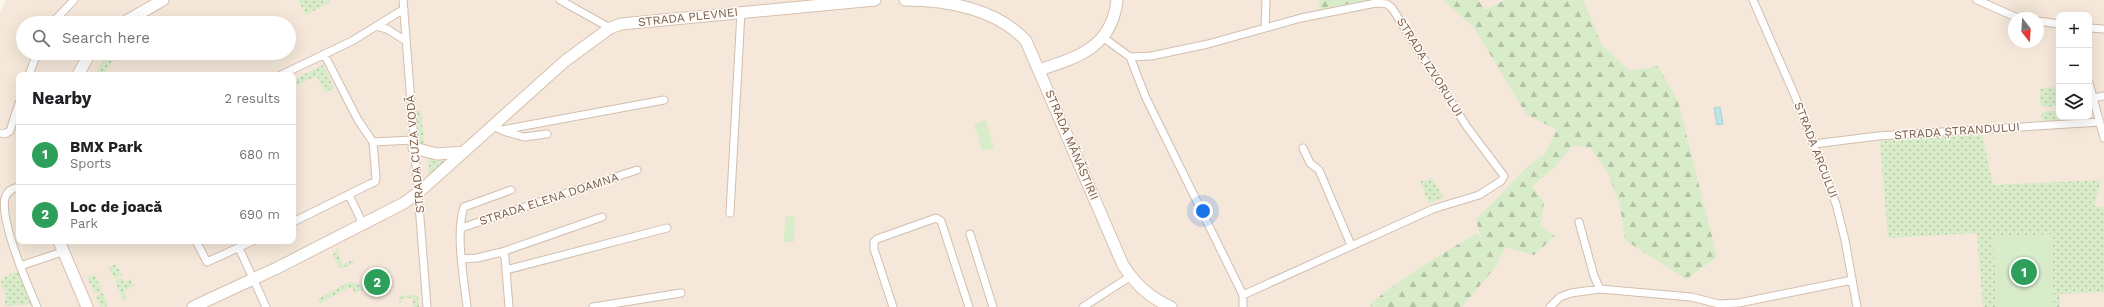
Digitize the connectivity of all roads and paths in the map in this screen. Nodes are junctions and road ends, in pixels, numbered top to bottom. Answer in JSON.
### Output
{"nodes":[{"id":1,"x":74,"y":0,"type":"edge"},
{"id":2,"x":163,"y":0,"type":"edge"},
{"id":3,"x":403,"y":0,"type":"edge"},
{"id":4,"x":560,"y":0,"type":"edge"},
{"id":5,"x":874,"y":0,"type":"edge"},
{"id":6,"x":905,"y":0,"type":"edge"},
{"id":7,"x":1117,"y":0,"type":"edge"},
{"id":8,"x":1266,"y":0,"type":"edge"},
{"id":9,"x":1753,"y":0,"type":"edge"},
{"id":10,"x":1977,"y":0,"type":"edge"},
{"id":11,"x":404,"y":9,"type":"junction"},
{"id":12,"x":741,"y":12,"type":"junction"},
{"id":13,"x":2008,"y":14,"type":"edge"},
{"id":14,"x":59,"y":16,"type":"edge"},
{"id":15,"x":135,"y":16,"type":"edge"},
{"id":16,"x":2044,"y":22,"type":"edge"},
{"id":17,"x":2056,"y":24,"type":"edge"},
{"id":18,"x":376,"y":26,"type":"junction"},
{"id":19,"x":1265,"y":27,"type":"junction"},
{"id":20,"x":610,"y":28,"type":"junction"},
{"id":21,"x":2092,"y":28,"type":"edge"},
{"id":22,"x":2104,"y":29,"type":"edge"},
{"id":23,"x":1104,"y":38,"type":"junction"},
{"id":24,"x":406,"y":41,"type":"junction"},
{"id":25,"x":324,"y":54,"type":"junction"},
{"id":26,"x":1130,"y":57,"type":"junction"},
{"id":27,"x":35,"y":60,"type":"edge"},
{"id":28,"x":86,"y":60,"type":"edge"},
{"id":29,"x":1040,"y":70,"type":"junction"},
{"id":30,"x":30,"y":72,"type":"edge"},
{"id":31,"x":80,"y":72,"type":"edge"},
{"id":32,"x":287,"y":72,"type":"edge"},
{"id":33,"x":2089,"y":84,"type":"edge"},
{"id":34,"x":2104,"y":96,"type":"edge"},
{"id":35,"x":2093,"y":98,"type":"junction"},
{"id":36,"x":664,"y":100,"type":"dead end"},
{"id":37,"x":16,"y":112,"type":"edge"},
{"id":38,"x":2100,"y":122,"type":"junction"},
{"id":39,"x":497,"y":128,"type":"junction"},
{"id":40,"x":2,"y":133,"type":"edge"},
{"id":41,"x":547,"y":134,"type":"dead end"},
{"id":42,"x":2104,"y":138,"type":"edge"},
{"id":43,"x":373,"y":142,"type":"junction"},
{"id":44,"x":414,"y":144,"type":"junction"},
{"id":45,"x":1814,"y":144,"type":"junction"},
{"id":46,"x":1303,"y":148,"type":"dead end"},
{"id":47,"x":464,"y":152,"type":"junction"},
{"id":48,"x":637,"y":170,"type":"dead end"},
{"id":49,"x":16,"y":188,"type":"edge"},
{"id":50,"x":511,"y":190,"type":"dead end"},
{"id":51,"x":419,"y":192,"type":"junction"},
{"id":52,"x":349,"y":195,"type":"junction"},
{"id":53,"x":730,"y":212,"type":"dead end"},
{"id":54,"x":602,"y":217,"type":"dead end"},
{"id":55,"x":296,"y":221,"type":"edge"},
{"id":56,"x":1579,"y":222,"type":"dead end"},
{"id":57,"x":363,"y":224,"type":"junction"},
{"id":58,"x":461,"y":228,"type":"junction"},
{"id":59,"x":667,"y":228,"type":"dead end"},
{"id":60,"x":970,"y":234,"type":"dead end"},
{"id":61,"x":198,"y":244,"type":"edge"},
{"id":62,"x":247,"y":244,"type":"edge"},
{"id":63,"x":1351,"y":245,"type":"junction"},
{"id":64,"x":60,"y":246,"type":"edge"},
{"id":65,"x":239,"y":248,"type":"junction"},
{"id":66,"x":502,"y":252,"type":"junction"},
{"id":67,"x":462,"y":259,"type":"junction"},
{"id":68,"x":20,"y":266,"type":"junction"},
{"id":69,"x":506,"y":270,"type":"junction"},
{"id":70,"x":1131,"y":276,"type":"junction"},
{"id":71,"x":253,"y":279,"type":"junction"},
{"id":72,"x":1852,"y":280,"type":"junction"},
{"id":73,"x":1600,"y":288,"type":"junction"},
{"id":74,"x":681,"y":293,"type":"dead end"},
{"id":75,"x":1243,"y":295,"type":"junction"},
{"id":76,"x":1094,"y":304,"type":"edge"},
{"id":77,"x":1746,"y":305,"type":"edge"},
{"id":78,"x":37,"y":307,"type":"edge"},
{"id":79,"x":87,"y":307,"type":"edge"},
{"id":80,"x":193,"y":307,"type":"edge"},
{"id":81,"x":266,"y":307,"type":"edge"},
{"id":82,"x":427,"y":307,"type":"edge"},
{"id":83,"x":467,"y":307,"type":"edge"},
{"id":84,"x":509,"y":307,"type":"edge"},
{"id":85,"x":594,"y":307,"type":"edge"},
{"id":86,"x":893,"y":307,"type":"edge"},
{"id":87,"x":969,"y":307,"type":"edge"},
{"id":88,"x":993,"y":307,"type":"edge"},
{"id":89,"x":1084,"y":307,"type":"edge"},
{"id":90,"x":1171,"y":307,"type":"edge"},
{"id":91,"x":1243,"y":307,"type":"edge"},
{"id":92,"x":1550,"y":307,"type":"edge"},
{"id":93,"x":1858,"y":307,"type":"edge"}],
"edges":[{"from":1,"to":14,"type":"street"},
{"from":2,"to":15,"type":"street"},
{"from":3,"to":11,"type":"street","name":"STRADA CUZA VODĂ"},
{"from":4,"to":20,"type":"street"},
{"from":5,"to":12,"type":"street","name":"STRADA PLEVNEI"},
{"from":6,"to":29,"type":"street"},
{"from":7,"to":23,"type":"street"},
{"from":8,"to":19,"type":"street"},
{"from":9,"to":45,"type":"street","name":"STRADA ARCULUI"},
{"from":10,"to":13,"type":"street"},
{"from":11,"to":18,"type":"street"},
{"from":11,"to":24,"type":"street","name":"STRADA CUZA VODĂ"},
{"from":12,"to":20,"type":"street","name":"STRADA PLEVNEI"},
{"from":12,"to":53,"type":"street"},
{"from":16,"to":17,"type":"street"},
{"from":18,"to":24,"type":"street"},
{"from":18,"to":25,"type":"street"},
{"from":19,"to":26,"type":"street","name":"STRADA IZVORULUI"},
{"from":19,"to":63,"type":"street","name":"STRADA IZVORULUI"},
{"from":20,"to":39,"type":"street"},
{"from":21,"to":22,"type":"street"},
{"from":23,"to":26,"type":"street"},
{"from":23,"to":29,"type":"street"},
{"from":24,"to":44,"type":"street","name":"STRADA CUZA VODĂ"},
{"from":25,"to":32,"type":"street"},
{"from":25,"to":43,"type":"street"},
{"from":26,"to":75,"type":"street"},
{"from":27,"to":30,"type":"street"},
{"from":28,"to":31,"type":"street"},
{"from":29,"to":70,"type":"street","name":"STRADA MĂNĂSTIRII"},
{"from":33,"to":35,"type":"street"},
{"from":34,"to":35,"type":"street"},
{"from":35,"to":38,"type":"street"},
{"from":36,"to":39,"type":"street"},
{"from":37,"to":40,"type":"street"},
{"from":38,"to":42,"type":"street"},
{"from":38,"to":45,"type":"street","name":"STRADA ȘTRANDULUI"},
{"from":39,"to":41,"type":"street"},
{"from":39,"to":47,"type":"street"},
{"from":43,"to":44,"type":"street"},
{"from":43,"to":52,"type":"street"},
{"from":44,"to":47,"type":"street"},
{"from":44,"to":51,"type":"street","name":"STRADA CUZA VODĂ"},
{"from":45,"to":72,"type":"street","name":"STRADA ARCULUI"},
{"from":46,"to":63,"type":"street"},
{"from":47,"to":51,"type":"street"},
{"from":48,"to":58,"type":"street","name":"STRADA ELENA DOAMNA"},
{"from":49,"to":68,"type":"street"},
{"from":50,"to":58,"type":"street","name":"STRADA ELENA DOAMNA"},
{"from":51,"to":57,"type":"street"},
{"from":51,"to":82,"type":"street","name":"STRADA CUZA VODĂ"},
{"from":52,"to":55,"type":"street"},
{"from":52,"to":57,"type":"street"},
{"from":54,"to":66,"type":"street"},
{"from":56,"to":73,"type":"street"},
{"from":57,"to":71,"type":"street"},
{"from":58,"to":67,"type":"street","name":"STRADA ELENA DOAMNA"},
{"from":59,"to":69,"type":"street"},
{"from":60,"to":88,"type":"street"},
{"from":61,"to":65,"type":"street"},
{"from":62,"to":65,"type":"street"},
{"from":63,"to":75,"type":"street","name":"STRADA IZVORULUI"},
{"from":64,"to":68,"type":"street"},
{"from":64,"to":79,"type":"street"},
{"from":65,"to":71,"type":"street"},
{"from":66,"to":67,"type":"street"},
{"from":66,"to":69,"type":"street"},
{"from":67,"to":83,"type":"street"},
{"from":68,"to":78,"type":"street"},
{"from":69,"to":84,"type":"street"},
{"from":70,"to":76,"type":"street"},
{"from":70,"to":90,"type":"street","name":"STRADA MĂNĂSTIRII"},
{"from":71,"to":80,"type":"street"},
{"from":71,"to":81,"type":"street"},
{"from":72,"to":77,"type":"street"},
{"from":72,"to":93,"type":"street","name":"STRADA ARCULUI"},
{"from":73,"to":77,"type":"street"},
{"from":73,"to":92,"type":"street"},
{"from":74,"to":85,"type":"street"},
{"from":75,"to":91,"type":"street"},
{"from":76,"to":89,"type":"street"},
{"from":86,"to":87,"type":"street"}]}
